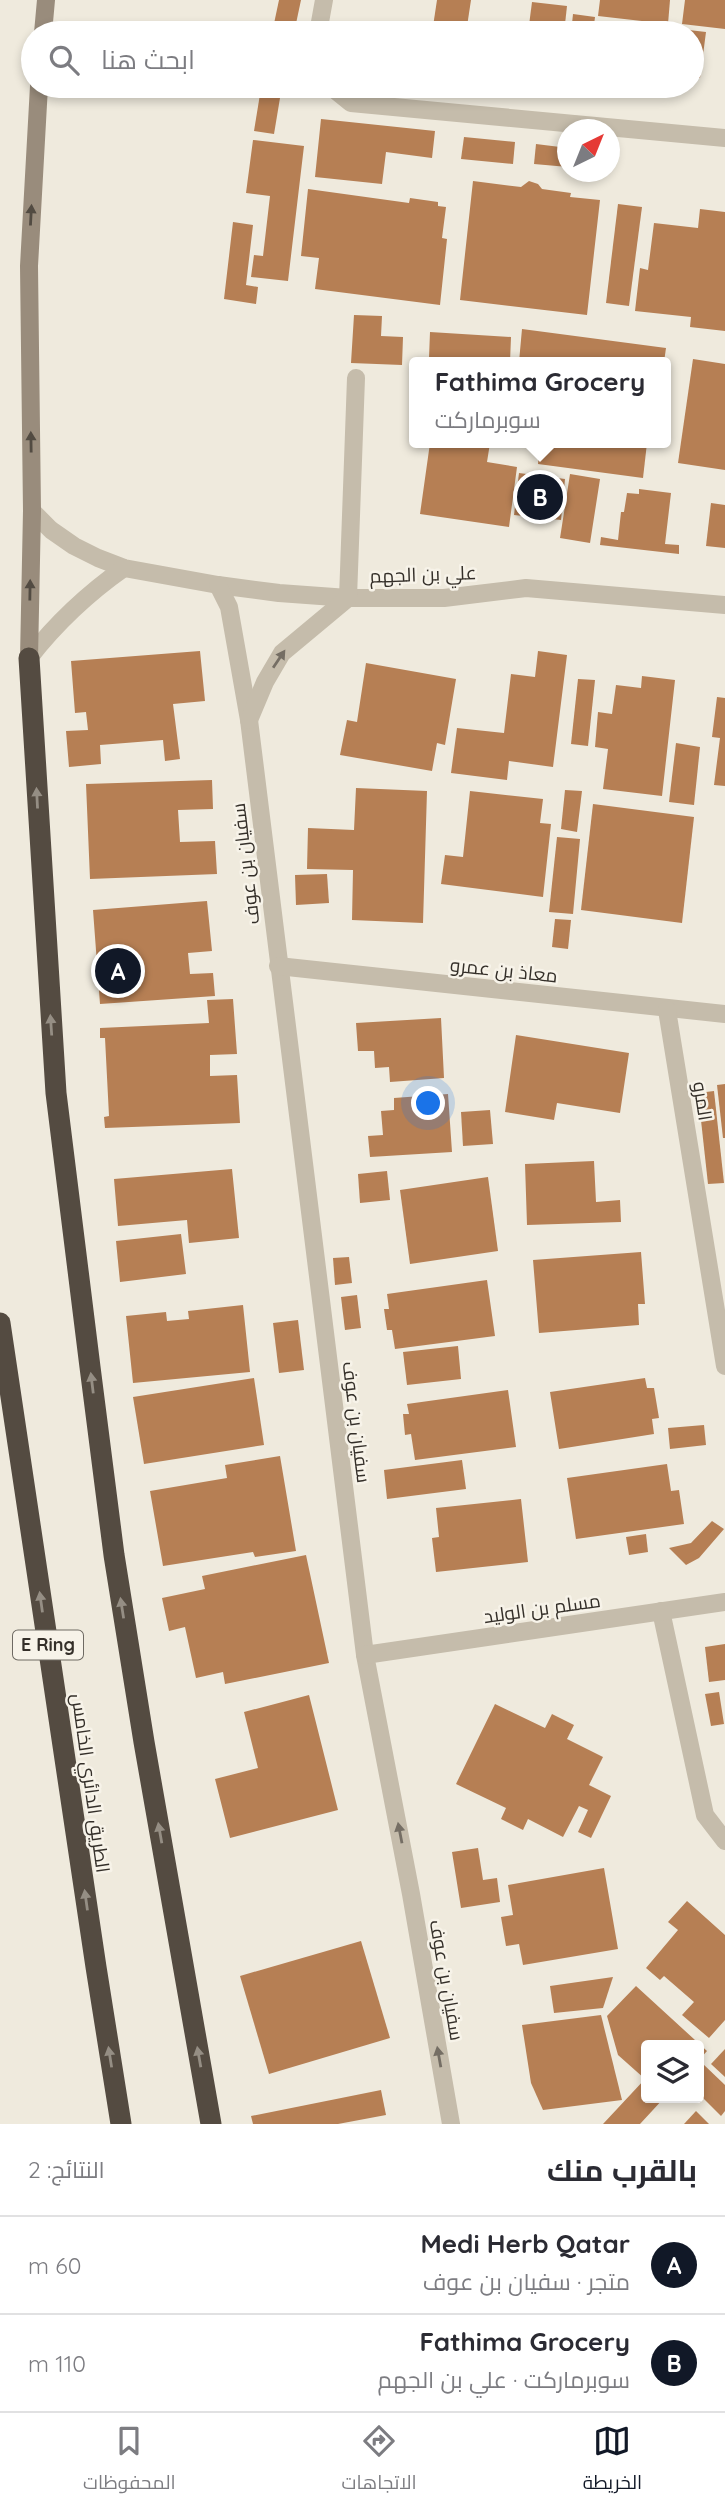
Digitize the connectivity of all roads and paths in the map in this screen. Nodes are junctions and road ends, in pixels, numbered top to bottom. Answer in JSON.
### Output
{"nodes":[{"id":1,"x":46,"y":0,"type":"edge"},
{"id":2,"x":324,"y":0,"type":"edge"},
{"id":3,"x":44,"y":21,"type":"edge"},
{"id":4,"x":320,"y":21,"type":"edge"},
{"id":5,"x":37,"y":98,"type":"edge"},
{"id":6,"x":345,"y":98,"type":"edge"},
{"id":7,"x":725,"y":138,"type":"edge"},
{"id":8,"x":356,"y":378,"type":"dead end"},
{"id":9,"x":32,"y":511,"type":"junction"},
{"id":10,"x":124,"y":568,"type":"junction"},
{"id":11,"x":218,"y":585,"type":"junction"},
{"id":12,"x":348,"y":598,"type":"junction"},
{"id":13,"x":725,"y":605,"type":"edge"},
{"id":14,"x":29,"y":658,"type":"junction"},
{"id":15,"x":248,"y":720,"type":"junction"},
{"id":16,"x":278,"y":966,"type":"junction"},
{"id":17,"x":667,"y":1010,"type":"junction"},
{"id":18,"x":725,"y":1014,"type":"edge"},
{"id":19,"x":0,"y":1323,"type":"edge"},
{"id":20,"x":724,"y":1355,"type":"edge"},
{"id":21,"x":725,"y":1602,"type":"edge"},
{"id":22,"x":661,"y":1611,"type":"junction"},
{"id":23,"x":365,"y":1655,"type":"junction"},
{"id":24,"x":725,"y":1841,"type":"edge"},
{"id":25,"x":121,"y":2124,"type":"edge"},
{"id":26,"x":211,"y":2124,"type":"edge"},
{"id":27,"x":451,"y":2124,"type":"edge"}],
"edges":[{"from":1,"to":3,"type":"street"},
{"from":2,"to":4,"type":"street"},
{"from":9,"to":5,"type":"street","one_way":true},
{"from":6,"to":7,"type":"street"},
{"from":8,"to":12,"type":"street"},
{"from":9,"to":10,"type":"street","name":"علي بن الجهم"},
{"from":14,"to":9,"type":"street","one_way":true},
{"from":10,"to":11,"type":"street","name":"علي بن الجهم"},
{"from":10,"to":14,"type":"street"},
{"from":11,"to":12,"type":"street","name":"علي بن الجهم"},
{"from":11,"to":15,"type":"street","name":"سفيان بن عوف"},
{"from":12,"to":13,"type":"street","name":"علي بن الجهم"},
{"from":15,"to":12,"type":"street","one_way":true},
{"from":26,"to":14,"type":"highway","one_way":true},
{"from":15,"to":16,"type":"street","name":"سفيان بن عوف"},
{"from":16,"to":17,"type":"street","name":"معاذ بن عمرو"},
{"from":16,"to":23,"type":"street","name":"سفيان بن عوف"},
{"from":17,"to":18,"type":"street","name":"معاذ بن عمرو"},
{"from":17,"to":20,"type":"street","name":"المرو"},
{"from":25,"to":19,"type":"highway","name":"الطريق الدائري الخامس","number":"E Ring","one_way":true},
{"from":21,"to":22,"type":"street","name":"مسلم بن الوليد"},
{"from":22,"to":23,"type":"street","name":"مسلم بن الوليد"},
{"from":22,"to":24,"type":"street"},
{"from":27,"to":23,"type":"street","name":"سفيان بن عوف","one_way":true}]}
